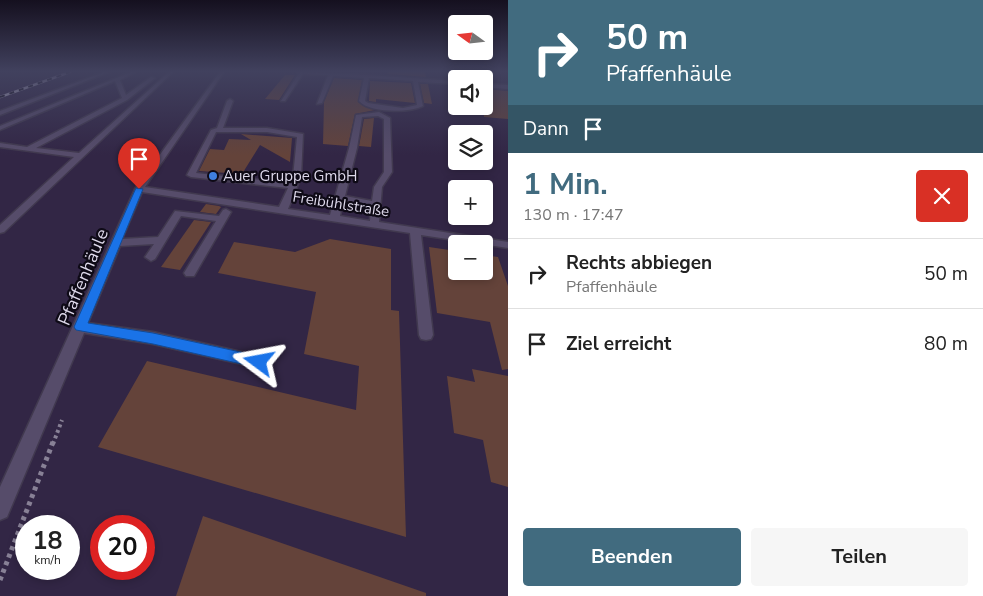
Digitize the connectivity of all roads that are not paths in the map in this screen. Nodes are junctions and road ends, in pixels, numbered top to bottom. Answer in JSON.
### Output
{"nodes":[{"id":1,"x":34,"y":100,"type":"edge"},
{"id":2,"x":67,"y":100,"type":"edge"},
{"id":3,"x":123,"y":100,"type":"edge"},
{"id":4,"x":142,"y":100,"type":"edge"},
{"id":5,"x":202,"y":100,"type":"edge"},
{"id":6,"x":230,"y":100,"type":"dead end"},
{"id":7,"x":320,"y":100,"type":"edge"},
{"id":8,"x":362,"y":100,"type":"edge"},
{"id":9,"x":419,"y":100,"type":"edge"},
{"id":10,"x":319,"y":103,"type":"dead end"},
{"id":11,"x":0,"y":113,"type":"edge"},
{"id":12,"x":0,"y":128,"type":"edge"},
{"id":13,"x":220,"y":128,"type":"junction"},
{"id":14,"x":0,"y":145,"type":"edge"},
{"id":15,"x":28,"y":149,"type":"junction"},
{"id":16,"x":82,"y":156,"type":"junction"},
{"id":17,"x":293,"y":186,"type":"junction"},
{"id":18,"x":139,"y":189,"type":"junction"},
{"id":19,"x":340,"y":198,"type":"junction"},
{"id":20,"x":231,"y":203,"type":"junction"},
{"id":21,"x":376,"y":204,"type":"junction"},
{"id":22,"x":282,"y":211,"type":"junction"},
{"id":23,"x":222,"y":219,"type":"junction"},
{"id":24,"x":334,"y":219,"type":"junction"},
{"id":25,"x":374,"y":225,"type":"junction"},
{"id":26,"x":0,"y":230,"type":"edge"},
{"id":27,"x":415,"y":231,"type":"junction"},
{"id":28,"x":162,"y":240,"type":"junction"},
{"id":29,"x":116,"y":243,"type":"junction"},
{"id":30,"x":508,"y":245,"type":"edge"},
{"id":31,"x":151,"y":257,"type":"dead end"},
{"id":32,"x":190,"y":273,"type":"dead end"},
{"id":33,"x":80,"y":327,"type":"junction"},
{"id":34,"x":426,"y":335,"type":"dead end"},
{"id":35,"x":259,"y":362,"type":"dead end"},
{"id":36,"x":0,"y":510,"type":"edge"}],
"edges":[{"from":1,"to":11,"type":"street"},
{"from":2,"to":12,"type":"street"},
{"from":3,"to":15,"type":"street"},
{"from":4,"to":16,"type":"street"},
{"from":5,"to":18,"type":"street","name":"Pfaffenhäule"},
{"from":6,"to":13,"type":"street"},
{"from":7,"to":10,"type":"street"},
{"from":8,"to":9,"type":"street"},
{"from":13,"to":17,"type":"street"},
{"from":13,"to":17,"type":"street"},
{"from":14,"to":15,"type":"street"},
{"from":15,"to":16,"type":"street"},
{"from":16,"to":26,"type":"street"},
{"from":17,"to":22,"type":"street"},
{"from":18,"to":20,"type":"street","name":"Freibühlstraße"},
{"from":18,"to":29,"type":"street","name":"Pfaffenhäule"},
{"from":19,"to":21,"type":"street"},
{"from":19,"to":21,"type":"street"},
{"from":19,"to":24,"type":"street"},
{"from":20,"to":22,"type":"street","name":"Freibühlstraße"},
{"from":20,"to":23,"type":"street"},
{"from":21,"to":25,"type":"street"},
{"from":22,"to":24,"type":"street","name":"Freibühlstraße"},
{"from":23,"to":28,"type":"street"},
{"from":23,"to":32,"type":"street"},
{"from":24,"to":25,"type":"street","name":"Freibühlstraße"},
{"from":25,"to":27,"type":"street","name":"Freibühlstraße"},
{"from":27,"to":30,"type":"street","name":"Freibühlstraße"},
{"from":27,"to":34,"type":"street"},
{"from":28,"to":29,"type":"street"},
{"from":28,"to":31,"type":"street"},
{"from":29,"to":33,"type":"street","name":"Pfaffenhäule"},
{"from":33,"to":35,"type":"street"},
{"from":33,"to":36,"type":"street","name":"Pfaffenhäule"}]}
